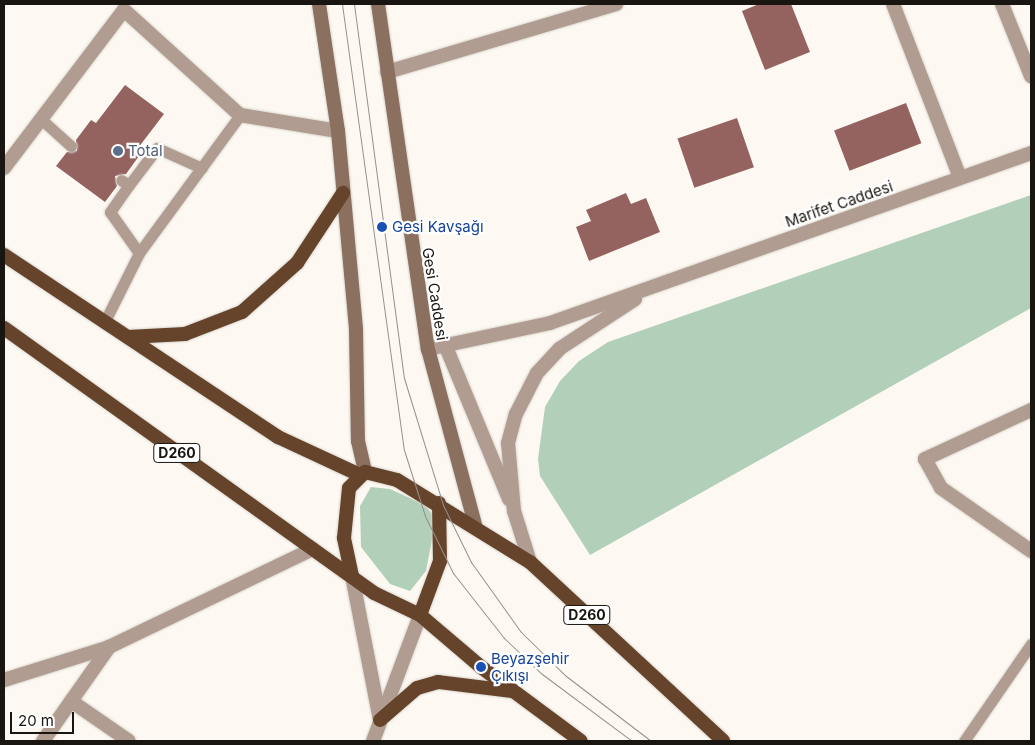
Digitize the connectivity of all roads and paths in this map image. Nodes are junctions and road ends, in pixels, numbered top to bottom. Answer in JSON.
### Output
{"nodes":[{"id":1,"x":319,"y":4,"type":"edge"},
{"id":2,"x":378,"y":4,"type":"edge"},
{"id":3,"x":616,"y":4,"type":"edge"},
{"id":4,"x":893,"y":4,"type":"edge"},
{"id":5,"x":1002,"y":4,"type":"edge"},
{"id":6,"x":123,"y":6,"type":"edge"},
{"id":7,"x":387,"y":72,"type":"junction"},
{"id":8,"x":1031,"y":76,"type":"edge"},
{"id":9,"x":240,"y":115,"type":"junction"},
{"id":10,"x":42,"y":120,"type":"junction"},
{"id":11,"x":338,"y":131,"type":"junction"},
{"id":12,"x":72,"y":146,"type":"dead end"},
{"id":13,"x":1031,"y":153,"type":"edge"},
{"id":14,"x":4,"y":168,"type":"edge"},
{"id":15,"x":202,"y":168,"type":"junction"},
{"id":16,"x":960,"y":178,"type":"junction"},
{"id":17,"x":343,"y":193,"type":"junction"},
{"id":18,"x":139,"y":253,"type":"junction"},
{"id":19,"x":4,"y":255,"type":"edge"},
{"id":20,"x":657,"y":285,"type":"junction"},
{"id":21,"x":104,"y":323,"type":"junction"},
{"id":22,"x":4,"y":328,"type":"edge"},
{"id":23,"x":125,"y":337,"type":"junction"},
{"id":24,"x":446,"y":348,"type":"junction"},
{"id":25,"x":428,"y":349,"type":"junction"},
{"id":26,"x":1031,"y":410,"type":"edge"},
{"id":27,"x":363,"y":474,"type":"junction"},
{"id":28,"x":439,"y":503,"type":"junction"},
{"id":29,"x":514,"y":512,"type":"junction"},
{"id":30,"x":475,"y":525,"type":"junction"},
{"id":31,"x":313,"y":549,"type":"junction"},
{"id":32,"x":1031,"y":551,"type":"edge"},
{"id":33,"x":530,"y":562,"type":"junction"},
{"id":34,"x":352,"y":576,"type":"junction"},
{"id":35,"x":420,"y":614,"type":"junction"},
{"id":36,"x":1031,"y":644,"type":"edge"},
{"id":37,"x":109,"y":648,"type":"junction"},
{"id":38,"x":4,"y":680,"type":"edge"},
{"id":39,"x":514,"y":692,"type":"junction"},
{"id":40,"x":71,"y":701,"type":"junction"},
{"id":41,"x":380,"y":720,"type":"junction"},
{"id":42,"x":42,"y":741,"type":"edge"},
{"id":43,"x":129,"y":741,"type":"edge"},
{"id":44,"x":373,"y":741,"type":"edge"},
{"id":45,"x":581,"y":741,"type":"edge"},
{"id":46,"x":723,"y":741,"type":"edge"},
{"id":47,"x":964,"y":741,"type":"edge"}],
"edges":[{"from":1,"to":11,"type":"main road"},
{"from":2,"to":7,"type":"main road","name":"Gesi Caddesi"},
{"from":3,"to":7,"type":"street"},
{"from":4,"to":16,"type":"street"},
{"from":5,"to":8,"type":"street"},
{"from":6,"to":9,"type":"street"},
{"from":6,"to":10,"type":"street"},
{"from":7,"to":25,"type":"main road","name":"Gesi Caddesi"},
{"from":9,"to":11,"type":"street"},
{"from":9,"to":15,"type":"lane"},
{"from":10,"to":12,"type":"lane"},
{"from":10,"to":14,"type":"street"},
{"from":11,"to":17,"type":"main road"},
{"from":13,"to":16,"type":"street","name":"Marifet Caddesi"},
{"from":15,"to":18,"type":"lane"},
{"from":15,"to":18,"type":"lane"},
{"from":16,"to":20,"type":"street","name":"Marifet Caddesi"},
{"from":17,"to":23,"type":"highway"},
{"from":17,"to":27,"type":"main road"},
{"from":18,"to":21,"type":"lane"},
{"from":19,"to":21,"type":"highway"},
{"from":20,"to":24,"type":"street"},
{"from":20,"to":29,"type":"street"},
{"from":21,"to":23,"type":"highway"},
{"from":22,"to":31,"type":"highway","number":"D260"},
{"from":23,"to":27,"type":"highway"},
{"from":24,"to":25,"type":"street"},
{"from":24,"to":29,"type":"street"},
{"from":25,"to":30,"type":"main road","name":"Gesi Caddesi"},
{"from":26,"to":32,"type":"street"},
{"from":27,"to":28,"type":"highway"},
{"from":27,"to":34,"type":"highway"},
{"from":28,"to":30,"type":"highway","number":"D260"},
{"from":28,"to":35,"type":"highway"},
{"from":29,"to":33,"type":"street"},
{"from":30,"to":33,"type":"highway","number":"D260"},
{"from":31,"to":34,"type":"highway","number":"D260"},
{"from":31,"to":37,"type":"street"},
{"from":33,"to":46,"type":"highway","number":"D260"},
{"from":34,"to":35,"type":"highway"},
{"from":34,"to":41,"type":"street"},
{"from":35,"to":39,"type":"highway"},
{"from":35,"to":41,"type":"street"},
{"from":36,"to":47,"type":"lane"},
{"from":37,"to":38,"type":"street"},
{"from":37,"to":40,"type":"street"},
{"from":39,"to":41,"type":"highway"},
{"from":39,"to":45,"type":"highway"},
{"from":40,"to":42,"type":"street"},
{"from":40,"to":43,"type":"street"},
{"from":41,"to":44,"type":"street"}]}
